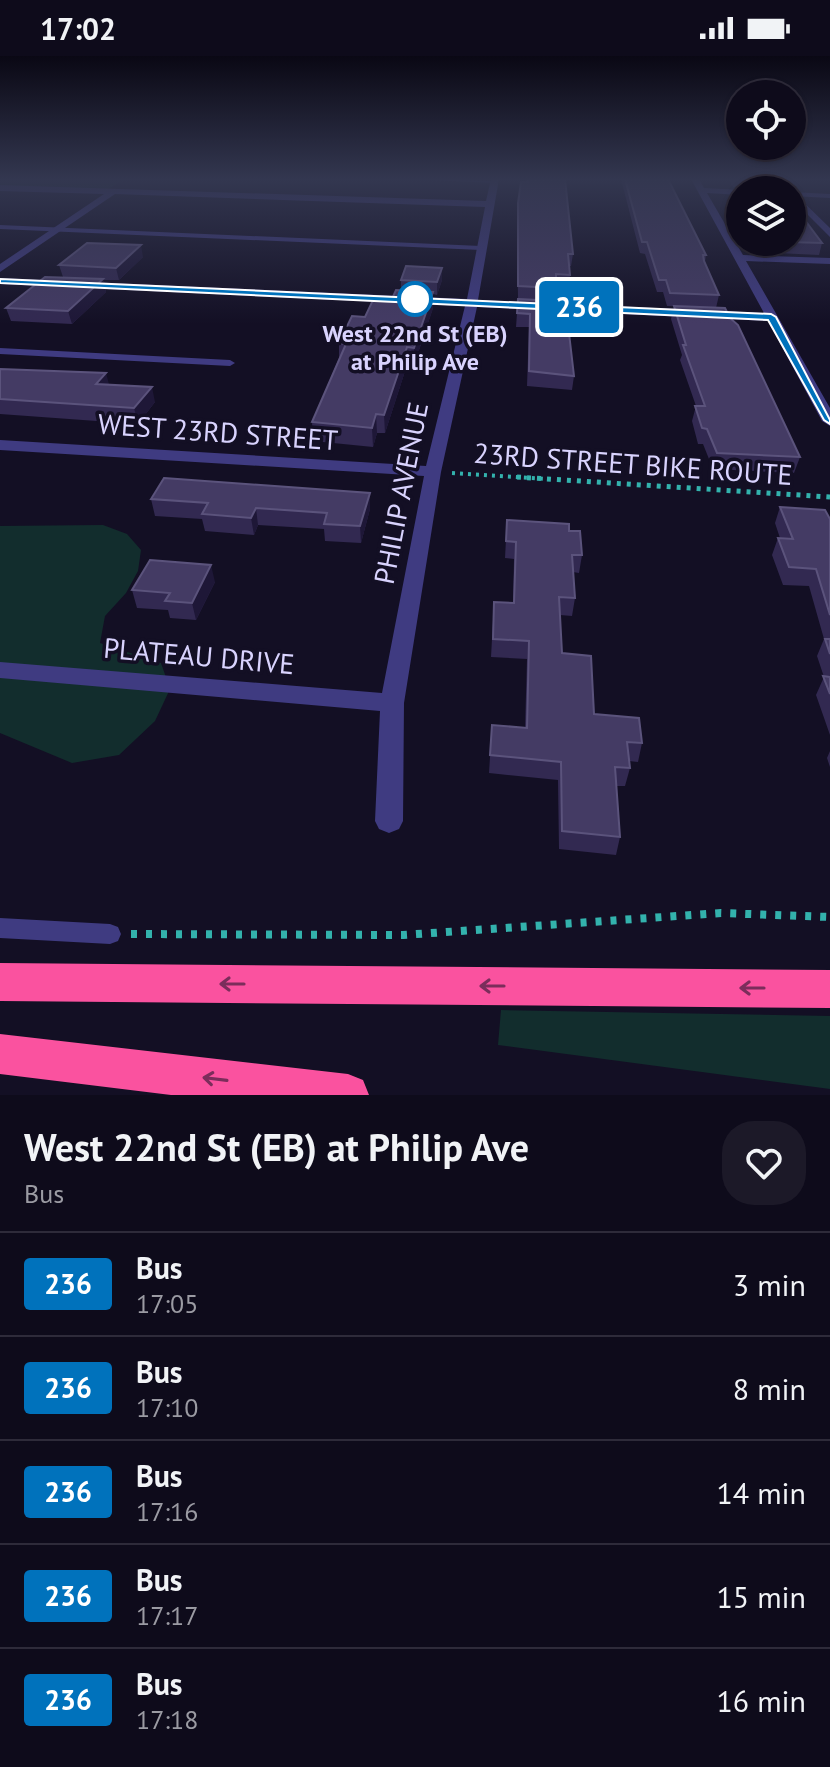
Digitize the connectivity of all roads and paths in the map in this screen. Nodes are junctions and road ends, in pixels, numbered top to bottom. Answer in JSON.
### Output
{"nodes":[{"id":1,"x":9,"y":227,"type":"edge"},
{"id":2,"x":59,"y":227,"type":"edge"},
{"id":3,"x":485,"y":227,"type":"edge"},
{"id":4,"x":722,"y":227,"type":"edge"},
{"id":5,"x":55,"y":230,"type":"junction"},
{"id":6,"x":481,"y":248,"type":"junction"},
{"id":7,"x":739,"y":258,"type":"junction"},
{"id":8,"x":830,"y":261,"type":"edge"},
{"id":9,"x":0,"y":269,"type":"edge"},
{"id":10,"x":0,"y":281,"type":"edge"},
{"id":11,"x":472,"y":302,"type":"junction"},
{"id":12,"x":771,"y":317,"type":"junction"},
{"id":13,"x":0,"y":351,"type":"edge"},
{"id":14,"x":230,"y":363,"type":"dead end"},
{"id":15,"x":830,"y":421,"type":"edge"},
{"id":16,"x":0,"y":445,"type":"edge"},
{"id":17,"x":433,"y":472,"type":"junction"},
{"id":18,"x":830,"y":497,"type":"edge"},
{"id":19,"x":0,"y":670,"type":"edge"},
{"id":20,"x":392,"y":703,"type":"junction"},
{"id":21,"x":389,"y":821,"type":"dead end"},
{"id":22,"x":830,"y":917,"type":"edge"},
{"id":23,"x":0,"y":928,"type":"edge"},
{"id":24,"x":110,"y":934,"type":"joint"},
{"id":25,"x":0,"y":982,"type":"edge"},
{"id":26,"x":830,"y":989,"type":"edge"},
{"id":27,"x":0,"y":1054,"type":"edge"},
{"id":28,"x":348,"y":1095,"type":"edge"}],
"edges":[{"from":1,"to":5,"type":"lane"},
{"from":2,"to":5,"type":"street"},
{"from":3,"to":6,"type":"street","name":"PHILIP AVENUE"},
{"from":4,"to":7,"type":"street"},
{"from":5,"to":6,"type":"lane"},
{"from":5,"to":9,"type":"street"},
{"from":6,"to":11,"type":"street","name":"PHILIP AVENUE"},
{"from":7,"to":8,"type":"street"},
{"from":7,"to":12,"type":"street"},
{"from":10,"to":11,"type":"street"},
{"from":11,"to":12,"type":"street"},
{"from":11,"to":17,"type":"street","name":"PHILIP AVENUE"},
{"from":12,"to":15,"type":"street"},
{"from":13,"to":14,"type":"lane"},
{"from":16,"to":17,"type":"street","name":"WEST 23RD STREET"},
{"from":17,"to":18,"type":"path","name":"23RD STREET BIKE ROUTE"},
{"from":17,"to":20,"type":"street","name":"PHILIP AVENUE"},
{"from":19,"to":20,"type":"street","name":"PLATEAU DRIVE"},
{"from":20,"to":21,"type":"street","name":"PHILIP AVENUE"},
{"from":22,"to":24,"type":"path"},
{"from":23,"to":24,"type":"lane"},
{"from":26,"to":25,"type":"highway","one_way":true},
{"from":28,"to":27,"type":"highway","one_way":true}]}
